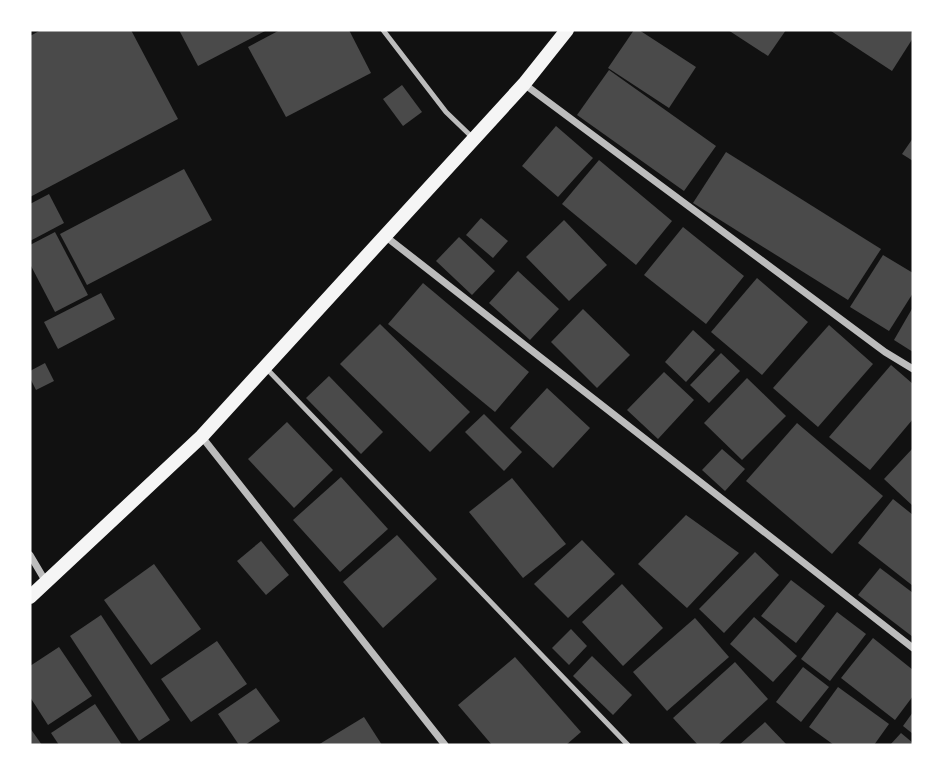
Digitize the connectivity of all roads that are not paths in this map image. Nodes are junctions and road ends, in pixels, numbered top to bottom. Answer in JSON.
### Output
{"nodes":[{"id":1,"x":383,"y":30,"type":"edge"},
{"id":2,"x":567,"y":30,"type":"edge"},
{"id":3,"x":524,"y":84,"type":"junction"},
{"id":4,"x":474,"y":139,"type":"junction"},
{"id":5,"x":385,"y":236,"type":"junction"},
{"id":6,"x":266,"y":368,"type":"junction"},
{"id":7,"x":913,"y":369,"type":"edge"},
{"id":8,"x":202,"y":436,"type":"junction"},
{"id":9,"x":30,"y":555,"type":"edge"},
{"id":10,"x":46,"y":582,"type":"junction"},
{"id":11,"x":30,"y":597,"type":"edge"},
{"id":12,"x":913,"y":648,"type":"edge"},
{"id":13,"x":445,"y":745,"type":"edge"},
{"id":14,"x":628,"y":745,"type":"edge"}],
"edges":[{"from":1,"to":4,"type":"lane"},
{"from":2,"to":3,"type":"main road"},
{"from":3,"to":4,"type":"main road"},
{"from":3,"to":7,"type":"street"},
{"from":4,"to":5,"type":"main road"},
{"from":5,"to":6,"type":"main road"},
{"from":5,"to":12,"type":"street"},
{"from":6,"to":8,"type":"main road"},
{"from":6,"to":14,"type":"lane"},
{"from":8,"to":10,"type":"main road"},
{"from":8,"to":13,"type":"street"},
{"from":9,"to":10,"type":"street"},
{"from":10,"to":11,"type":"main road"}]}
